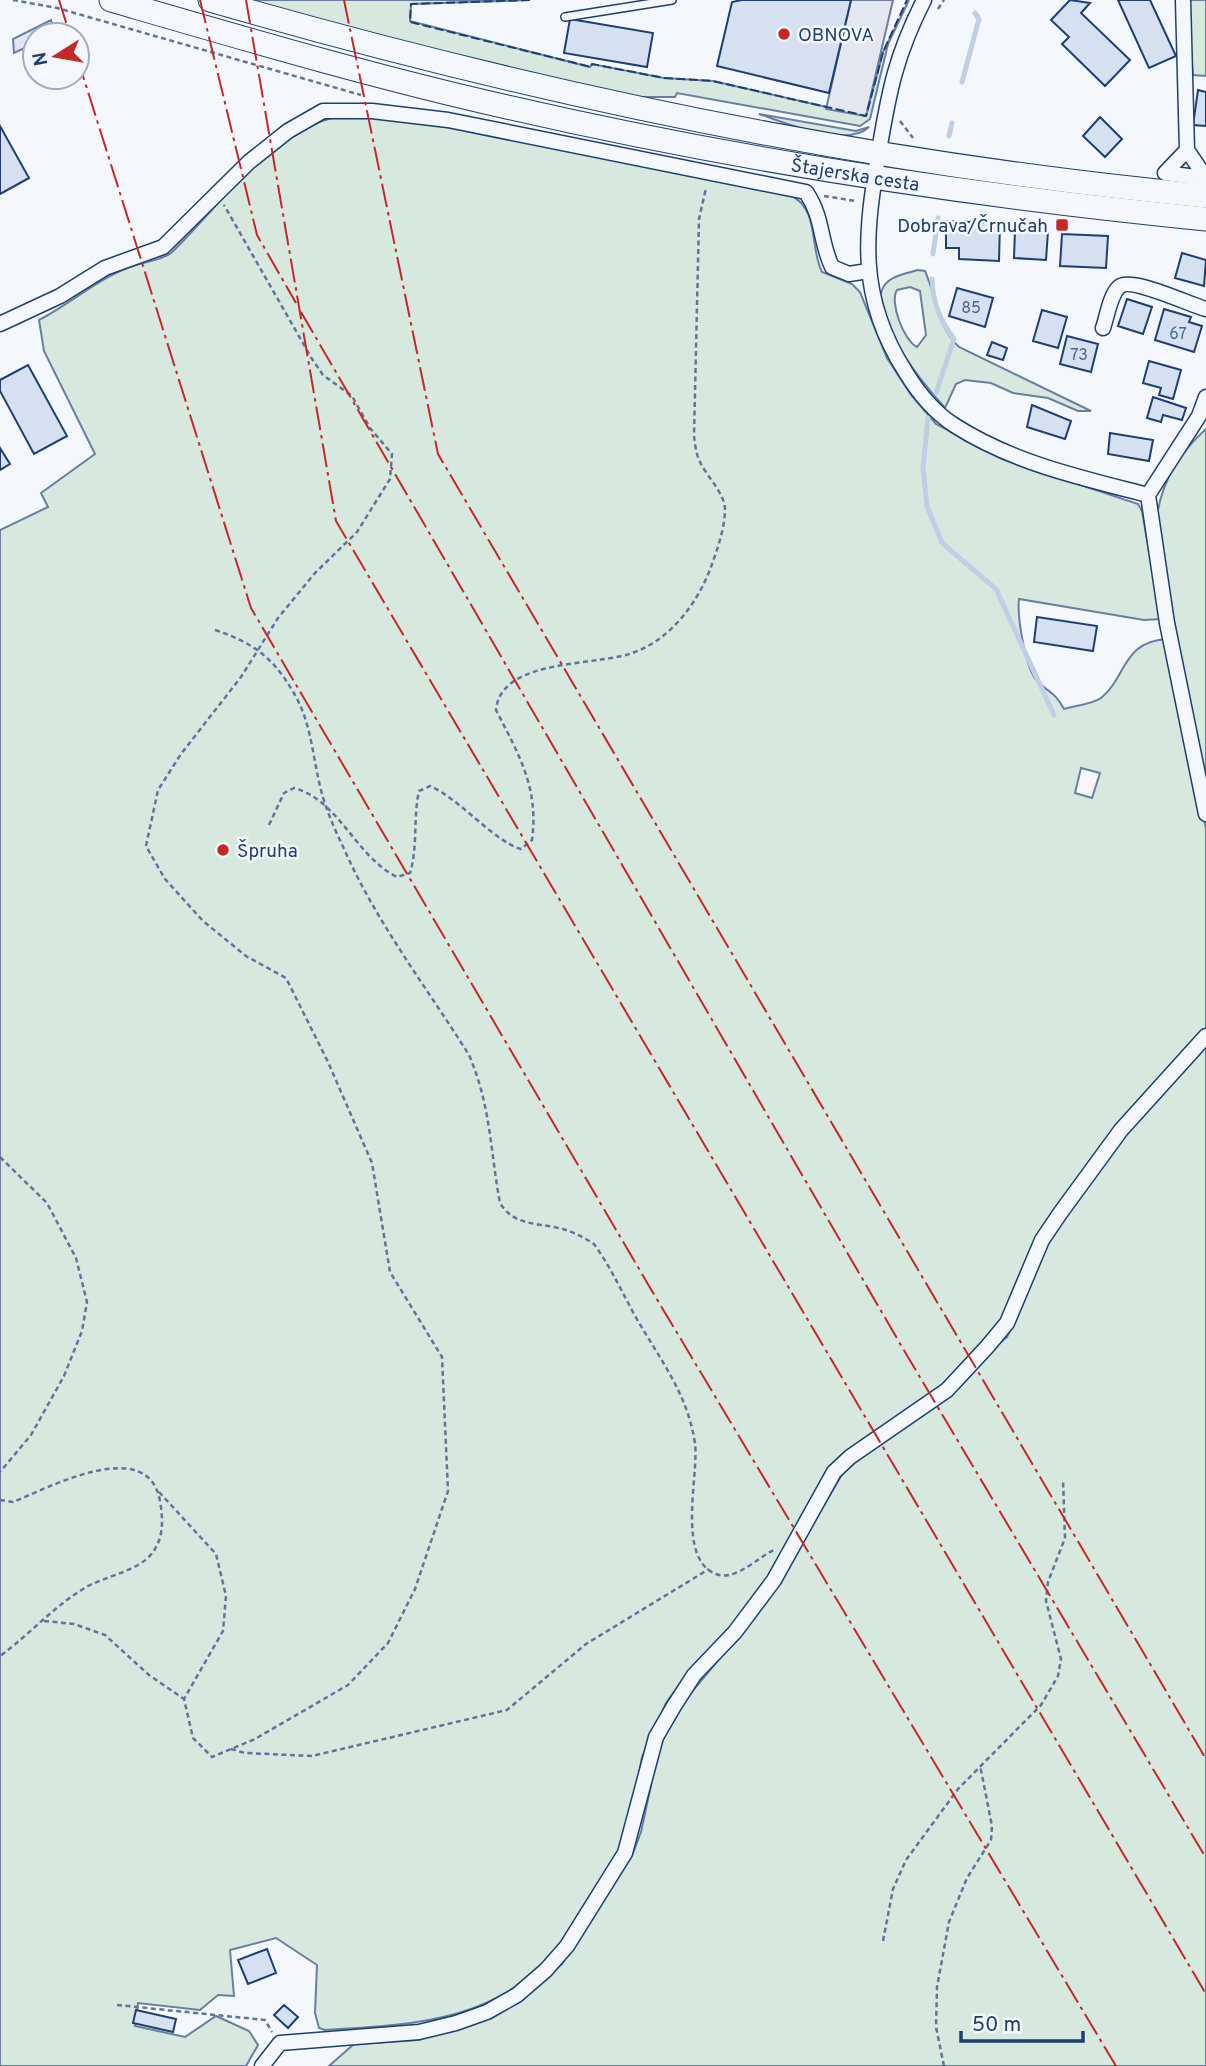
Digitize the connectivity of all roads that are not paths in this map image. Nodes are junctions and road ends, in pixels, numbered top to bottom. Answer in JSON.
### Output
{"nodes":[{"id":1,"x":111,"y":0,"type":"edge"},
{"id":2,"x":210,"y":0,"type":"edge"},
{"id":3,"x":672,"y":0,"type":"edge"},
{"id":4,"x":924,"y":0,"type":"edge"},
{"id":5,"x":1183,"y":0,"type":"edge"},
{"id":6,"x":565,"y":16,"type":"dead end"},
{"id":7,"x":1187,"y":150,"type":"junction"},
{"id":8,"x":879,"y":153,"type":"junction"},
{"id":9,"x":874,"y":177,"type":"junction"},
{"id":10,"x":1205,"y":184,"type":"edge"},
{"id":11,"x":1206,"y":219,"type":"edge"},
{"id":12,"x":867,"y":271,"type":"junction"},
{"id":13,"x":1206,"y":309,"type":"edge"},
{"id":14,"x":0,"y":324,"type":"edge"},
{"id":15,"x":1103,"y":328,"type":"dead end"},
{"id":16,"x":1206,"y":397,"type":"edge"},
{"id":17,"x":1148,"y":495,"type":"junction"},
{"id":18,"x":1206,"y":814,"type":"edge"},
{"id":19,"x":1206,"y":1037,"type":"edge"},
{"id":20,"x":262,"y":2066,"type":"edge"}],
"edges":[{"from":1,"to":9,"type":"main road","name":"Štajerska cesta"},
{"from":2,"to":8,"type":"main road","name":"Štajerska cesta"},
{"from":3,"to":6,"type":"lane"},
{"from":4,"to":8,"type":"street"},
{"from":5,"to":7,"type":"street"},
{"from":7,"to":10,"type":"street"},
{"from":7,"to":10,"type":"street"},
{"from":8,"to":9,"type":"street"},
{"from":8,"to":10,"type":"main road","name":"Štajerska cesta"},
{"from":9,"to":11,"type":"main road","name":"Štajerska cesta"},
{"from":9,"to":12,"type":"street"},
{"from":12,"to":14,"type":"street"},
{"from":12,"to":17,"type":"street"},
{"from":13,"to":15,"type":"street"},
{"from":16,"to":17,"type":"street"},
{"from":17,"to":18,"type":"street"},
{"from":19,"to":20,"type":"street"}]}
